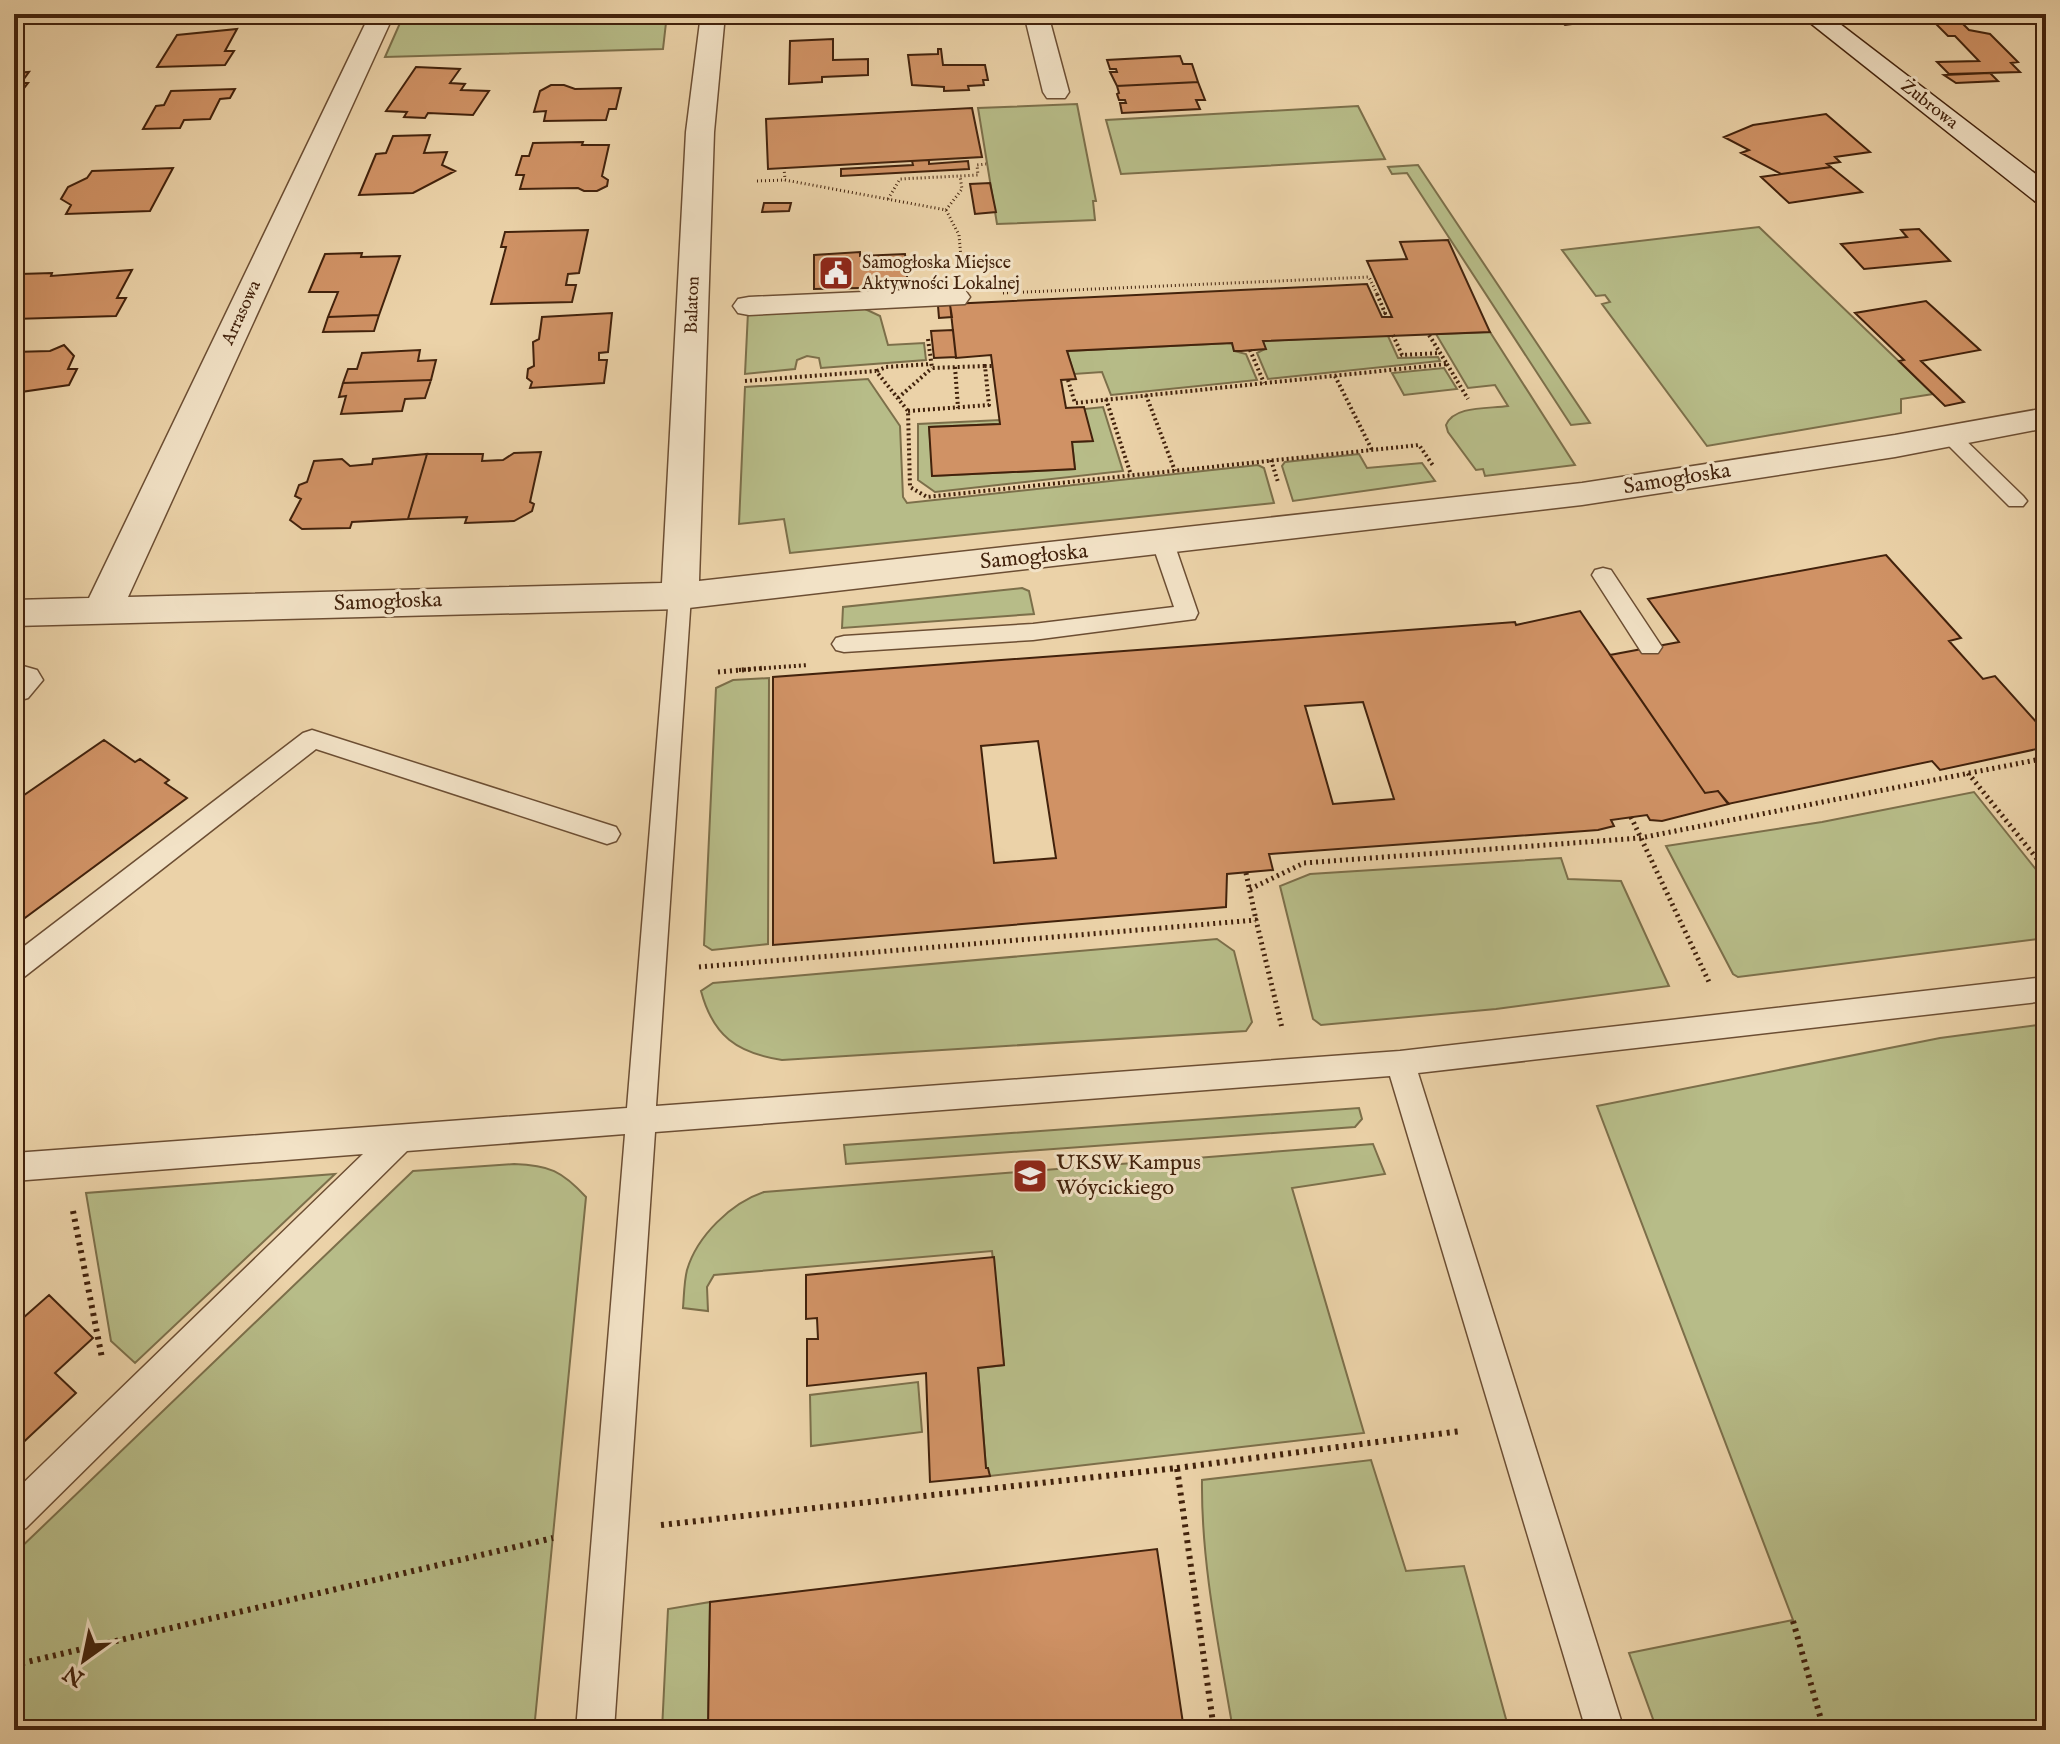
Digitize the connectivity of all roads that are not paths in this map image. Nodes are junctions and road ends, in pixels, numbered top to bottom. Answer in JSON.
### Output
{"nodes":[{"id":1,"x":382,"y":14,"type":"edge"},
{"id":2,"x":713,"y":14,"type":"edge"},
{"id":3,"x":1036,"y":14,"type":"edge"},
{"id":4,"x":1811,"y":14,"type":"edge"},
{"id":5,"x":1056,"y":92,"type":"dead end"},
{"id":6,"x":2046,"y":196,"type":"edge"},
{"id":7,"x":939,"y":297,"type":"road end"},
{"id":8,"x":749,"y":306,"type":"dead end"},
{"id":9,"x":2046,"y":418,"type":"edge"},
{"id":10,"x":1948,"y":434,"type":"junction"},
{"id":11,"x":2016,"y":501,"type":"dead end"},
{"id":12,"x":1163,"y":543,"type":"junction"},
{"id":13,"x":1603,"y":575,"type":"dead end"},
{"id":14,"x":680,"y":596,"type":"junction"},
{"id":15,"x":102,"y":611,"type":"junction"},
{"id":16,"x":14,"y":613,"type":"edge"},
{"id":17,"x":844,"y":644,"type":"dead end"},
{"id":18,"x":1650,"y":647,"type":"dead end"},
{"id":19,"x":607,"y":834,"type":"dead end"},
{"id":20,"x":14,"y":969,"type":"edge"},
{"id":21,"x":2046,"y":989,"type":"edge"},
{"id":22,"x":1400,"y":1063,"type":"junction"},
{"id":23,"x":641,"y":1119,"type":"junction"},
{"id":24,"x":398,"y":1140,"type":"junction"},
{"id":25,"x":14,"y":1167,"type":"edge"},
{"id":26,"x":14,"y":1516,"type":"edge"},
{"id":27,"x":595,"y":1730,"type":"edge"},
{"id":28,"x":1605,"y":1730,"type":"edge"}],
"edges":[{"from":1,"to":15,"type":"street","name":"Arrasowa"},
{"from":2,"to":14,"type":"street","name":"Balaton"},
{"from":3,"to":5,"type":"street"},
{"from":4,"to":6,"type":"street","name":"Żubrowa"},
{"from":7,"to":8,"type":"street"},
{"from":9,"to":10,"type":"street","name":"Samogłoska"},
{"from":10,"to":11,"type":"lane"},
{"from":10,"to":12,"type":"street","name":"Samogłoska"},
{"from":12,"to":14,"type":"street","name":"Samogłoska"},
{"from":12,"to":17,"type":"lane"},
{"from":13,"to":18,"type":"lane"},
{"from":14,"to":15,"type":"street","name":"Samogłoska"},
{"from":14,"to":23,"type":"lane"},
{"from":15,"to":16,"type":"street","name":"Samogłoska"},
{"from":19,"to":20,"type":"lane"},
{"from":21,"to":22,"type":"lane"},
{"from":22,"to":23,"type":"lane"},
{"from":22,"to":28,"type":"lane"},
{"from":23,"to":24,"type":"lane"},
{"from":23,"to":27,"type":"lane"},
{"from":24,"to":25,"type":"lane"},
{"from":24,"to":26,"type":"lane"}]}
